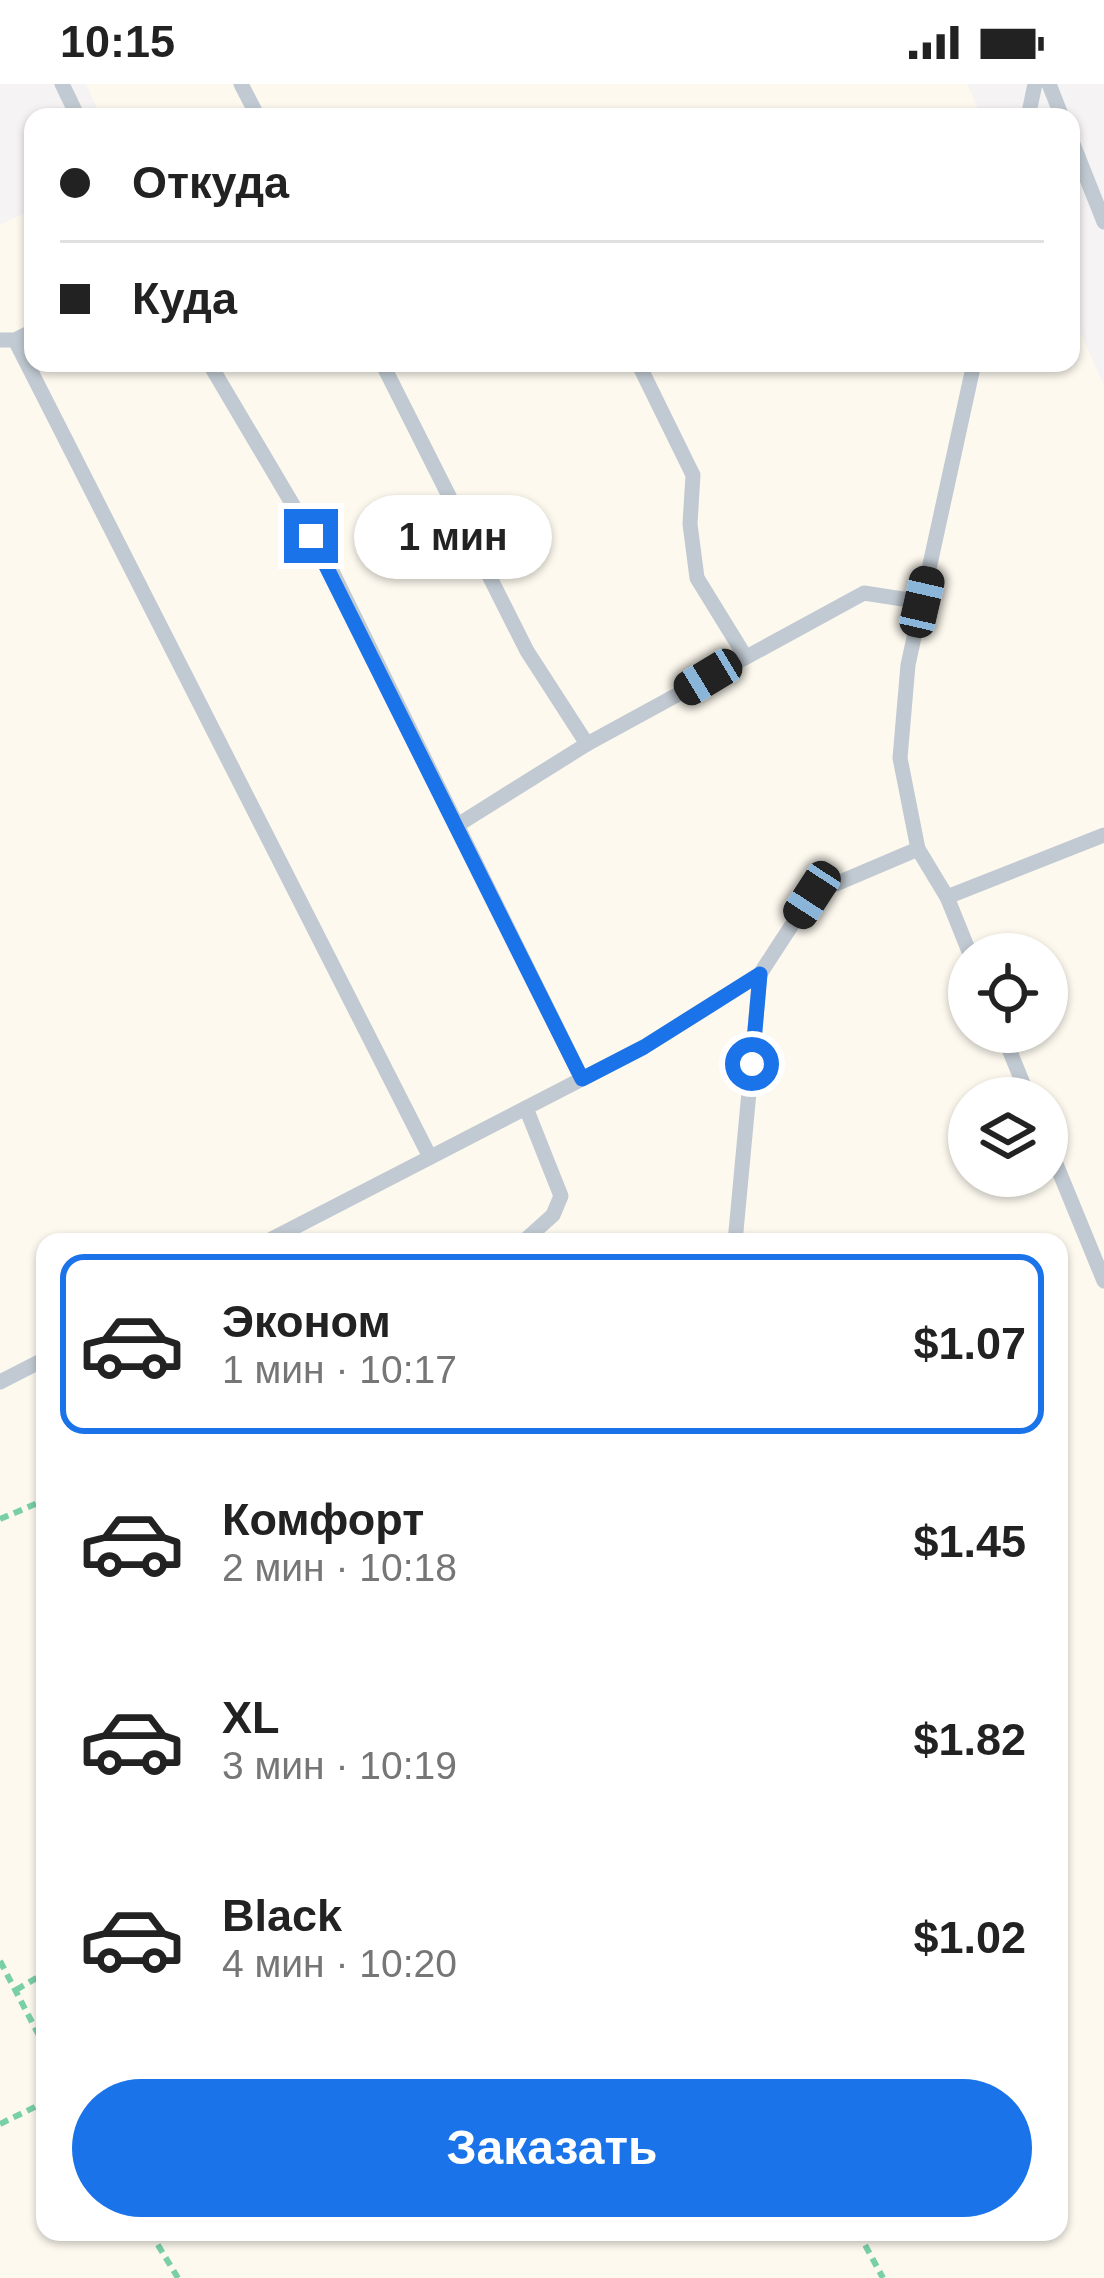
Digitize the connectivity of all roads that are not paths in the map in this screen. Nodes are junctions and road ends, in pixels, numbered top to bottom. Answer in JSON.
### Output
{"nodes":[{"id":1,"x":1080,"y":162,"type":"edge"},
{"id":2,"x":1104,"y":222,"type":"edge"},
{"id":3,"x":7,"y":340,"type":"edge"},
{"id":4,"x":214,"y":372,"type":"edge"},
{"id":5,"x":387,"y":372,"type":"edge"},
{"id":6,"x":642,"y":372,"type":"edge"},
{"id":7,"x":972,"y":372,"type":"edge"},
{"id":8,"x":922,"y":602,"type":"junction"},
{"id":9,"x":745,"y":656,"type":"junction"},
{"id":10,"x":587,"y":744,"type":"junction"},
{"id":11,"x":456,"y":826,"type":"junction"},
{"id":12,"x":1104,"y":835,"type":"edge"},
{"id":13,"x":918,"y":849,"type":"junction"},
{"id":14,"x":947,"y":897,"type":"junction"},
{"id":15,"x":962,"y":933,"type":"edge"},
{"id":16,"x":760,"y":974,"type":"junction"},
{"id":17,"x":582,"y":1079,"type":"junction"},
{"id":18,"x":526,"y":1108,"type":"junction"},
{"id":19,"x":430,"y":1157,"type":"junction"},
{"id":20,"x":1068,"y":1193,"type":"edge"},
{"id":21,"x":283,"y":1233,"type":"edge"},
{"id":22,"x":533,"y":1233,"type":"edge"},
{"id":23,"x":736,"y":1233,"type":"edge"},
{"id":24,"x":1104,"y":1281,"type":"edge"},
{"id":25,"x":36,"y":1364,"type":"edge"},
{"id":26,"x":0,"y":1382,"type":"edge"}],
"edges":[{"from":1,"to":2,"type":"lane"},
{"from":3,"to":19,"type":"lane"},
{"from":4,"to":11,"type":"lane"},
{"from":5,"to":10,"type":"lane"},
{"from":6,"to":9,"type":"lane"},
{"from":7,"to":8,"type":"lane"},
{"from":8,"to":9,"type":"lane"},
{"from":8,"to":13,"type":"lane"},
{"from":9,"to":10,"type":"lane"},
{"from":10,"to":11,"type":"lane"},
{"from":11,"to":17,"type":"lane"},
{"from":12,"to":14,"type":"lane"},
{"from":13,"to":14,"type":"lane"},
{"from":13,"to":16,"type":"lane"},
{"from":14,"to":15,"type":"lane"},
{"from":16,"to":17,"type":"lane"},
{"from":16,"to":23,"type":"lane"},
{"from":17,"to":18,"type":"lane"},
{"from":18,"to":19,"type":"lane"},
{"from":18,"to":22,"type":"lane"},
{"from":19,"to":21,"type":"lane"},
{"from":20,"to":24,"type":"lane"},
{"from":25,"to":26,"type":"lane"}]}
